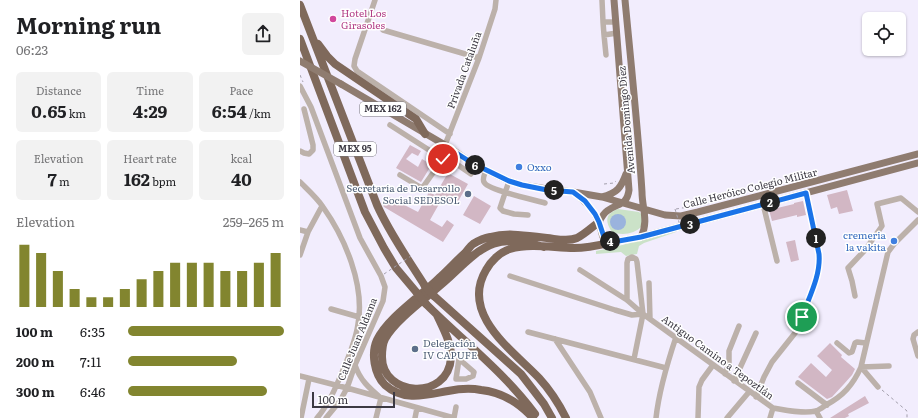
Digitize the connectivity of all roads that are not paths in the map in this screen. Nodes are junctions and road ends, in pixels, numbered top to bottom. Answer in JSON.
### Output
{"nodes":[{"id":1,"x":375,"y":0,"type":"edge"},
{"id":2,"x":496,"y":0,"type":"edge"},
{"id":3,"x":602,"y":0,"type":"edge"},
{"id":4,"x":614,"y":0,"type":"edge"},
{"id":5,"x":625,"y":0,"type":"edge"},
{"id":6,"x":300,"y":5,"type":"edge"},
{"id":7,"x":603,"y":22,"type":"junction"},
{"id":8,"x":616,"y":22,"type":"junction"},
{"id":9,"x":307,"y":25,"type":"junction"},
{"id":10,"x":383,"y":30,"type":"dead end"},
{"id":11,"x":617,"y":33,"type":"junction"},
{"id":12,"x":604,"y":34,"type":"junction"},
{"id":13,"x":300,"y":39,"type":"edge"},
{"id":14,"x":606,"y":56,"type":"dead end"},
{"id":15,"x":479,"y":58,"type":"junction"},
{"id":16,"x":300,"y":61,"type":"edge"},
{"id":17,"x":300,"y":86,"type":"edge"},
{"id":18,"x":311,"y":107,"type":"junction"},
{"id":19,"x":302,"y":109,"type":"edge"},
{"id":20,"x":390,"y":125,"type":"dead end"},
{"id":21,"x":425,"y":134,"type":"junction"},
{"id":22,"x":450,"y":134,"type":"junction"},
{"id":23,"x":639,"y":142,"type":"junction"},
{"id":24,"x":626,"y":143,"type":"junction"},
{"id":25,"x":447,"y":147,"type":"junction"},
{"id":26,"x":300,"y":151,"type":"edge"},
{"id":27,"x":918,"y":154,"type":"edge"},
{"id":28,"x":444,"y":157,"type":"junction"},
{"id":29,"x":918,"y":163,"type":"edge"},
{"id":30,"x":486,"y":170,"type":"junction"},
{"id":31,"x":627,"y":172,"type":"junction"},
{"id":32,"x":472,"y":174,"type":"dead end"},
{"id":33,"x":400,"y":175,"type":"dead end"},
{"id":34,"x":509,"y":181,"type":"junction"},
{"id":35,"x":300,"y":182,"type":"edge"},
{"id":36,"x":573,"y":192,"type":"junction"},
{"id":37,"x":505,"y":193,"type":"junction"},
{"id":38,"x":806,"y":193,"type":"junction"},
{"id":39,"x":602,"y":197,"type":"junction"},
{"id":40,"x":545,"y":203,"type":"dead end"},
{"id":41,"x":623,"y":203,"type":"junction"},
{"id":42,"x":763,"y":204,"type":"junction"},
{"id":43,"x":322,"y":206,"type":"junction"},
{"id":44,"x":644,"y":210,"type":"junction"},
{"id":45,"x":918,"y":212,"type":"edge"},
{"id":46,"x":528,"y":215,"type":"dead end"},
{"id":47,"x":918,"y":220,"type":"edge"},
{"id":48,"x":599,"y":222,"type":"junction"},
{"id":49,"x":300,"y":230,"type":"edge"},
{"id":50,"x":308,"y":232,"type":"junction"},
{"id":51,"x":641,"y":237,"type":"junction"},
{"id":52,"x":613,"y":242,"type":"junction"},
{"id":53,"x":544,"y":247,"type":"junction"},
{"id":54,"x":300,"y":255,"type":"edge"},
{"id":55,"x":777,"y":261,"type":"dead end"},
{"id":56,"x":580,"y":270,"type":"dead end"},
{"id":57,"x":510,"y":276,"type":"dead end"},
{"id":58,"x":649,"y":284,"type":"dead end"},
{"id":59,"x":855,"y":296,"type":"dead end"},
{"id":60,"x":627,"y":300,"type":"junction"},
{"id":61,"x":331,"y":309,"type":"dead end"},
{"id":62,"x":642,"y":314,"type":"junction"},
{"id":63,"x":438,"y":315,"type":"junction"},
{"id":64,"x":359,"y":317,"type":"junction"},
{"id":65,"x":650,"y":319,"type":"junction"},
{"id":66,"x":739,"y":326,"type":"dead end"},
{"id":67,"x":528,"y":332,"type":"dead end"},
{"id":68,"x":918,"y":332,"type":"edge"},
{"id":69,"x":756,"y":333,"type":"dead end"},
{"id":70,"x":676,"y":337,"type":"junction"},
{"id":71,"x":555,"y":339,"type":"junction"},
{"id":72,"x":837,"y":343,"type":"dead end"},
{"id":73,"x":353,"y":344,"type":"junction"},
{"id":74,"x":866,"y":344,"type":"junction"},
{"id":75,"x":363,"y":349,"type":"junction"},
{"id":76,"x":918,"y":356,"type":"edge"},
{"id":77,"x":455,"y":358,"type":"junction"},
{"id":78,"x":634,"y":359,"type":"junction"},
{"id":79,"x":713,"y":365,"type":"junction"},
{"id":80,"x":355,"y":366,"type":"junction"},
{"id":81,"x":889,"y":366,"type":"dead end"},
{"id":82,"x":861,"y":367,"type":"junction"},
{"id":83,"x":666,"y":368,"type":"junction"},
{"id":84,"x":725,"y":374,"type":"junction"},
{"id":85,"x":300,"y":376,"type":"edge"},
{"id":86,"x":466,"y":378,"type":"junction"},
{"id":87,"x":309,"y":379,"type":"junction"},
{"id":88,"x":734,"y":381,"type":"junction"},
{"id":89,"x":798,"y":382,"type":"dead end"},
{"id":90,"x":337,"y":386,"type":"junction"},
{"id":91,"x":878,"y":387,"type":"road end"},
{"id":92,"x":347,"y":388,"type":"junction"},
{"id":93,"x":465,"y":390,"type":"junction"},
{"id":94,"x":749,"y":392,"type":"junction"},
{"id":95,"x":756,"y":397,"type":"junction"},
{"id":96,"x":381,"y":398,"type":"junction"},
{"id":97,"x":827,"y":405,"type":"junction"},
{"id":98,"x":456,"y":407,"type":"dead end"},
{"id":99,"x":417,"y":408,"type":"junction"},
{"id":100,"x":773,"y":408,"type":"junction"},
{"id":101,"x":816,"y":411,"type":"junction"},
{"id":102,"x":301,"y":418,"type":"edge"},
{"id":103,"x":317,"y":418,"type":"edge"},
{"id":104,"x":326,"y":418,"type":"edge"},
{"id":105,"x":376,"y":418,"type":"edge"},
{"id":106,"x":415,"y":418,"type":"edge"},
{"id":107,"x":454,"y":418,"type":"edge"},
{"id":108,"x":533,"y":418,"type":"edge"},
{"id":109,"x":538,"y":418,"type":"edge"},
{"id":110,"x":552,"y":418,"type":"edge"},
{"id":111,"x":566,"y":418,"type":"edge"},
{"id":112,"x":601,"y":418,"type":"edge"},
{"id":113,"x":656,"y":418,"type":"edge"},
{"id":114,"x":698,"y":418,"type":"edge"},
{"id":115,"x":727,"y":418,"type":"edge"},
{"id":116,"x":770,"y":418,"type":"edge"},
{"id":117,"x":820,"y":418,"type":"edge"}],
"edges":[{"from":1,"to":22,"type":"street"},
{"from":2,"to":15,"type":"street","name":"Privada Cataluña"},
{"from":3,"to":7,"type":"street"},
{"from":4,"to":8,"type":"main road","name":"Avenida Domingo Diez"},
{"from":5,"to":23,"type":"main road","name":"Avenida Domingo Diez"},
{"from":6,"to":9,"type":"highway","number":"MEX 95"},
{"from":7,"to":8,"type":"street"},
{"from":7,"to":12,"type":"street"},
{"from":8,"to":11,"type":"main road","name":"Avenida Domingo Diez"},
{"from":9,"to":21,"type":"highway"},
{"from":9,"to":110,"type":"highway","number":"MEX 95","bridge":true},
{"from":10,"to":15,"type":"street"},
{"from":11,"to":12,"type":"street"},
{"from":11,"to":24,"type":"main road","name":"Avenida Domingo Diez"},
{"from":12,"to":14,"type":"street"},
{"from":13,"to":63,"type":"highway","number":"MEX 95","bridge":true},
{"from":15,"to":22,"type":"street","name":"Privada Cataluña"},
{"from":16,"to":21,"type":"main road","number":"MEX 162","bridge":true},
{"from":17,"to":18,"type":"street","name":"Calle Juan Aldama"},
{"from":18,"to":19,"type":"street"},
{"from":18,"to":75,"type":"street","name":"Calle Juan Aldama"},
{"from":19,"to":26,"type":"street"},
{"from":20,"to":28,"type":"street"},
{"from":21,"to":25,"type":"main road","number":"MEX 162"},
{"from":22,"to":25,"type":"street","name":"Privada Cataluña"},
{"from":23,"to":24,"type":"main road"},
{"from":23,"to":44,"type":"main road","name":"Avenida Domingo Diez"},
{"from":24,"to":31,"type":"main road","name":"Avenida Domingo Diez"},
{"from":25,"to":28,"type":"street","name":"Privada Cataluña"},
{"from":25,"to":30,"type":"main road","number":"MEX 162"},
{"from":27,"to":44,"type":"main road","name":"Calle Heróico Colegio Militar"},
{"from":28,"to":32,"type":"street"},
{"from":28,"to":33,"type":"street","name":"Privada Cataluña"},
{"from":29,"to":38,"type":"main road","name":"Calle Heróico Colegio Militar"},
{"from":30,"to":34,"type":"main road","number":"MEX 162"},
{"from":30,"to":37,"type":"street"},
{"from":31,"to":39,"type":"main road"},
{"from":31,"to":41,"type":"main road","name":"Avenida Domingo Diez"},
{"from":34,"to":36,"type":"main road","number":"MEX 162"},
{"from":34,"to":37,"type":"street"},
{"from":35,"to":43,"type":"street"},
{"from":36,"to":39,"type":"main road","number":"MEX 162"},
{"from":36,"to":48,"type":"main road"},
{"from":37,"to":40,"type":"street"},
{"from":37,"to":46,"type":"street"},
{"from":38,"to":42,"type":"main road","name":"Calle Heróico Colegio Militar"},
{"from":38,"to":95,"type":"street"},
{"from":39,"to":41,"type":"main road","number":"MEX 162"},
{"from":41,"to":44,"type":"main road","name":"Calle Heróico Colegio Militar"},
{"from":41,"to":48,"type":"main road"},
{"from":42,"to":51,"type":"main road","name":"Calle Heróico Colegio Militar"},
{"from":42,"to":55,"type":"street"},
{"from":43,"to":50,"type":"street"},
{"from":43,"to":64,"type":"street"},
{"from":44,"to":51,"type":"main road","name":"Avenida Domingo Diez"},
{"from":45,"to":59,"type":"street"},
{"from":47,"to":74,"type":"street","name":"Antiguo Camino a Tepoztlán"},
{"from":48,"to":52,"type":"main road"},
{"from":48,"to":93,"type":"highway"},
{"from":49,"to":50,"type":"street"},
{"from":50,"to":54,"type":"street"},
{"from":51,"to":52,"type":"main road","name":"Calle Heróico Colegio Militar"},
{"from":52,"to":53,"type":"highway"},
{"from":53,"to":77,"type":"highway"},
{"from":53,"to":111,"type":"highway"},
{"from":56,"to":60,"type":"street"},
{"from":57,"to":62,"type":"street","name":"Antiguo Camino a Tepoztlán"},
{"from":58,"to":65,"type":"street"},
{"from":60,"to":62,"type":"street"},
{"from":60,"to":62,"type":"street"},
{"from":61,"to":64,"type":"street"},
{"from":62,"to":65,"type":"street","name":"Antiguo Camino a Tepoztlán"},
{"from":62,"to":78,"type":"street"},
{"from":63,"to":77,"type":"highway"},
{"from":63,"to":109,"type":"highway","number":"MEX 95"},
{"from":64,"to":73,"type":"street"},
{"from":65,"to":70,"type":"street","name":"Antiguo Camino a Tepoztlán"},
{"from":66,"to":84,"type":"street"},
{"from":67,"to":71,"type":"street"},
{"from":68,"to":76,"type":"street"},
{"from":69,"to":88,"type":"street"},
{"from":70,"to":79,"type":"street","name":"Antiguo Camino a Tepoztlán"},
{"from":70,"to":83,"type":"street"},
{"from":71,"to":78,"type":"street"},
{"from":71,"to":112,"type":"street"},
{"from":72,"to":74,"type":"street"},
{"from":73,"to":75,"type":"street"},
{"from":73,"to":90,"type":"street"},
{"from":74,"to":82,"type":"street","name":"Antiguo Camino a Tepoztlán"},
{"from":75,"to":80,"type":"street","name":"Calle Juan Aldama"},
{"from":77,"to":86,"type":"street"},
{"from":77,"to":86,"type":"street"},
{"from":78,"to":83,"type":"street"},
{"from":79,"to":84,"type":"street","name":"Antiguo Camino a Tepoztlán"},
{"from":79,"to":114,"type":"street"},
{"from":80,"to":92,"type":"street","name":"Calle Juan Aldama"},
{"from":80,"to":96,"type":"street"},
{"from":81,"to":82,"type":"street"},
{"from":82,"to":91,"type":"street"},
{"from":82,"to":97,"type":"street","name":"Antiguo Camino a Tepoztlán"},
{"from":83,"to":113,"type":"street"},
{"from":84,"to":88,"type":"street","name":"Antiguo Camino a Tepoztlán"},
{"from":85,"to":87,"type":"street"},
{"from":86,"to":93,"type":"street"},
{"from":87,"to":90,"type":"street"},
{"from":87,"to":102,"type":"street"},
{"from":88,"to":94,"type":"street","name":"Antiguo Camino a Tepoztlán"},
{"from":89,"to":97,"type":"street"},
{"from":90,"to":92,"type":"street"},
{"from":90,"to":103,"type":"street"},
{"from":92,"to":96,"type":"street"},
{"from":92,"to":104,"type":"street","name":"Calle Juan Aldama"},
{"from":93,"to":108,"type":"highway"},
{"from":94,"to":95,"type":"street","name":"Antiguo Camino a Tepoztlán"},
{"from":94,"to":115,"type":"street"},
{"from":95,"to":100,"type":"street","name":"Antiguo Camino a Tepoztlán"},
{"from":96,"to":99,"type":"street"},
{"from":96,"to":105,"type":"street"},
{"from":97,"to":101,"type":"street","name":"Antiguo Camino a Tepoztlán"},
{"from":98,"to":107,"type":"street"},
{"from":99,"to":106,"type":"street"},
{"from":99,"to":107,"type":"street"},
{"from":100,"to":101,"type":"street","name":"Antiguo Camino a Tepoztlán"},
{"from":100,"to":116,"type":"street"},
{"from":101,"to":117,"type":"street"}]}
